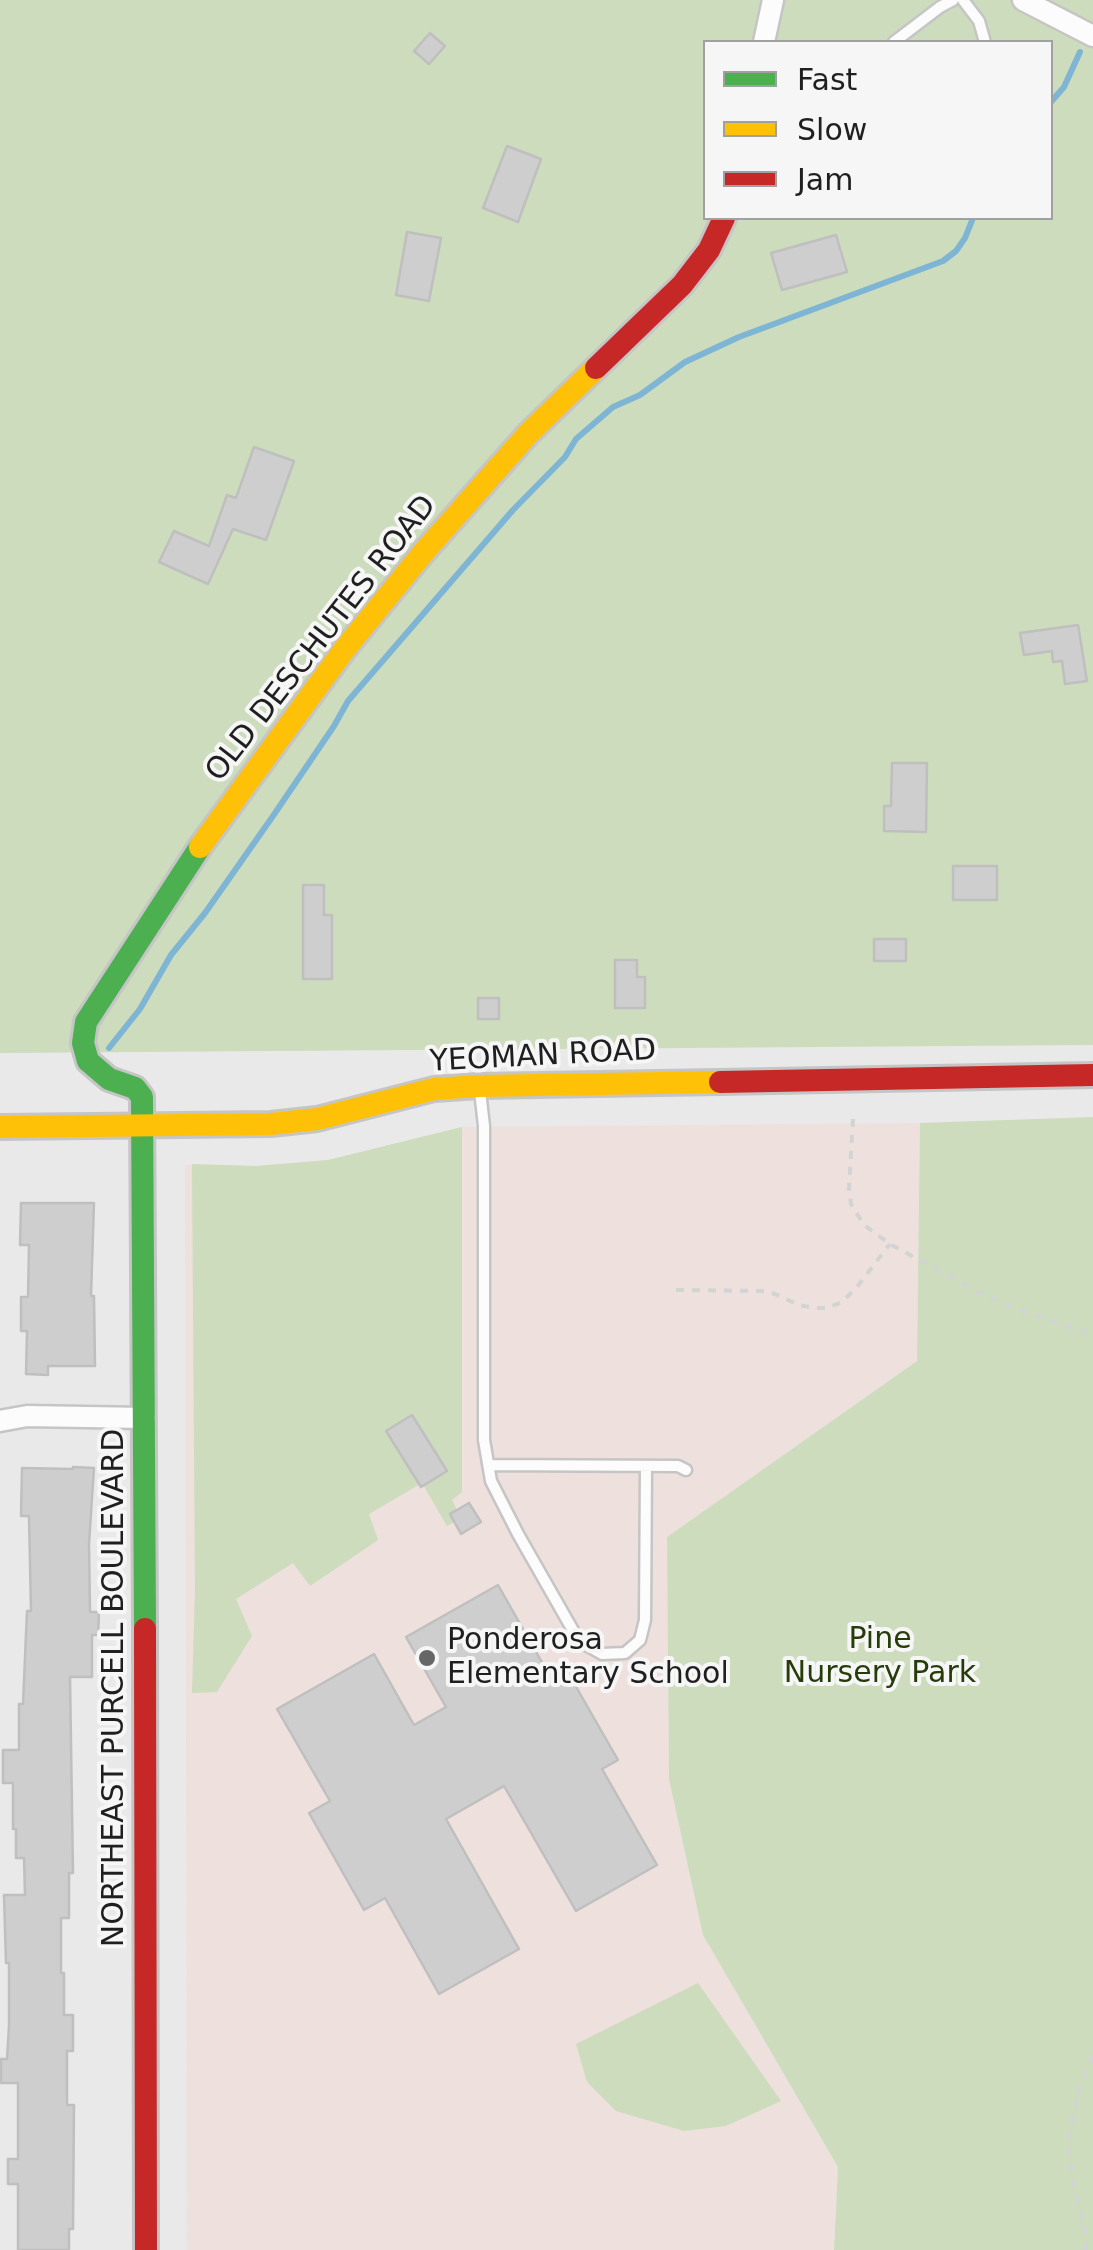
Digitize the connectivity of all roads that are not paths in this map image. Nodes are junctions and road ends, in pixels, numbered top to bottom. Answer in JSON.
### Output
{"nodes":[{"id":1,"x":773,"y":0,"type":"edge"},
{"id":2,"x":953,"y":0,"type":"edge"},
{"id":3,"x":963,"y":0,"type":"edge"},
{"id":4,"x":1023,"y":0,"type":"edge"},
{"id":5,"x":1093,"y":36,"type":"edge"},
{"id":6,"x":764,"y":40,"type":"edge"},
{"id":7,"x":897,"y":40,"type":"edge"},
{"id":8,"x":985,"y":40,"type":"edge"},
{"id":9,"x":723,"y":220,"type":"edge"},
{"id":10,"x":1093,"y":1075,"type":"edge"},
{"id":11,"x":480,"y":1086,"type":"junction"},
{"id":12,"x":143,"y":1126,"type":"junction"},
{"id":13,"x":0,"y":1127,"type":"edge"},
{"id":14,"x":145,"y":1418,"type":"junction"},
{"id":15,"x":0,"y":1421,"type":"edge"},
{"id":16,"x":489,"y":1464,"type":"junction"},
{"id":17,"x":646,"y":1466,"type":"junction"},
{"id":18,"x":686,"y":1470,"type":"dead end"},
{"id":19,"x":146,"y":2250,"type":"edge"}],
"edges":[{"from":1,"to":6,"type":"street"},
{"from":2,"to":7,"type":"lane"},
{"from":3,"to":8,"type":"lane"},
{"from":4,"to":5,"type":"street"},
{"from":9,"to":12,"type":"street","name":"OLD DESCHUTES ROAD"},
{"from":10,"to":11,"type":"street","name":"YEOMAN ROAD"},
{"from":11,"to":12,"type":"street","name":"YEOMAN ROAD"},
{"from":11,"to":16,"type":"lane"},
{"from":12,"to":13,"type":"street","name":"YEOMAN ROAD"},
{"from":12,"to":14,"type":"street","name":"NORTHEAST PURCELL BOULEVARD"},
{"from":14,"to":15,"type":"street"},
{"from":14,"to":19,"type":"street","name":"NORTHEAST PURCELL BOULEVARD"},
{"from":16,"to":17,"type":"lane"},
{"from":16,"to":17,"type":"lane"},
{"from":17,"to":18,"type":"lane"}]}
